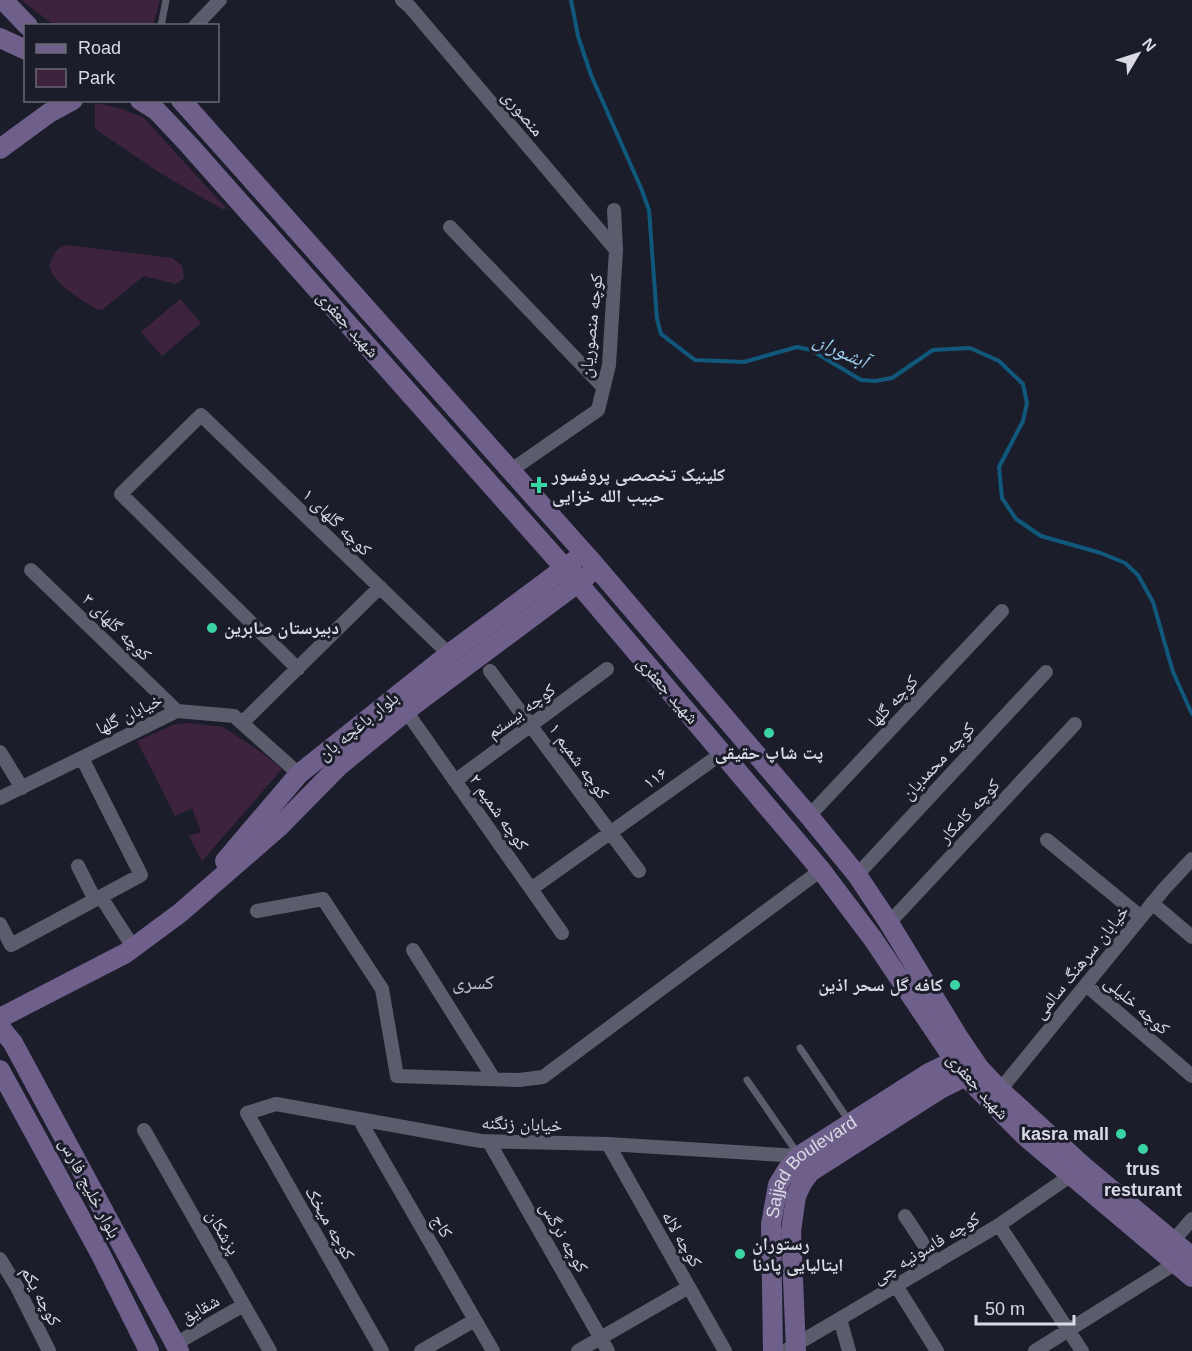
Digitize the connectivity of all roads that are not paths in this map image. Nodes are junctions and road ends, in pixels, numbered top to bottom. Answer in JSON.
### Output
{"nodes":[{"id":1,"x":3,"y":0,"type":"edge"},
{"id":2,"x":166,"y":0,"type":"edge"},
{"id":3,"x":220,"y":0,"type":"edge"},
{"id":4,"x":402,"y":0,"type":"edge"},
{"id":5,"x":0,"y":12,"type":"edge"},
{"id":6,"x":24,"y":24,"type":"edge"},
{"id":7,"x":25,"y":24,"type":"edge"},
{"id":8,"x":161,"y":24,"type":"edge"},
{"id":9,"x":197,"y":24,"type":"edge"},
{"id":10,"x":0,"y":38,"type":"edge"},
{"id":11,"x":24,"y":49,"type":"edge"},
{"id":12,"x":70,"y":102,"type":"edge"},
{"id":13,"x":143,"y":102,"type":"edge"},
{"id":14,"x":183,"y":102,"type":"edge"},
{"id":15,"x":0,"y":149,"type":"edge"},
{"id":16,"x":614,"y":210,"type":"dead end"},
{"id":17,"x":450,"y":227,"type":"dead end"},
{"id":18,"x":616,"y":250,"type":"junction"},
{"id":19,"x":603,"y":387,"type":"junction"},
{"id":20,"x":510,"y":471,"type":"junction"},
{"id":21,"x":584,"y":553,"type":"junction"},
{"id":22,"x":598,"y":568,"type":"junction"},
{"id":23,"x":31,"y":570,"type":"dead end"},
{"id":24,"x":563,"y":582,"type":"junction"},
{"id":25,"x":380,"y":587,"type":"junction"},
{"id":26,"x":1002,"y":611,"type":"dead end"},
{"id":27,"x":449,"y":654,"type":"junction"},
{"id":28,"x":298,"y":669,"type":"junction"},
{"id":29,"x":607,"y":669,"type":"dead end"},
{"id":30,"x":490,"y":671,"type":"dead end"},
{"id":31,"x":1046,"y":672,"type":"dead end"},
{"id":32,"x":177,"y":711,"type":"junction"},
{"id":33,"x":406,"y":711,"type":"junction"},
{"id":34,"x":242,"y":723,"type":"junction"},
{"id":35,"x":1075,"y":724,"type":"dead end"},
{"id":36,"x":531,"y":726,"type":"junction"},
{"id":37,"x":0,"y":752,"type":"edge"},
{"id":38,"x":722,"y":754,"type":"junction"},
{"id":39,"x":82,"y":758,"type":"junction"},
{"id":40,"x":299,"y":774,"type":"junction"},
{"id":41,"x":455,"y":781,"type":"junction"},
{"id":42,"x":22,"y":788,"type":"junction"},
{"id":43,"x":0,"y":798,"type":"edge"},
{"id":44,"x":809,"y":816,"type":"junction"},
{"id":45,"x":609,"y":832,"type":"junction"},
{"id":46,"x":1047,"y":840,"type":"dead end"},
{"id":47,"x":1192,"y":859,"type":"edge"},
{"id":48,"x":78,"y":866,"type":"dead end"},
{"id":49,"x":821,"y":870,"type":"junction"},
{"id":50,"x":639,"y":871,"type":"dead end"},
{"id":51,"x":857,"y":875,"type":"junction"},
{"id":52,"x":531,"y":889,"type":"junction"},
{"id":53,"x":98,"y":898,"type":"junction"},
{"id":54,"x":1152,"y":903,"type":"junction"},
{"id":55,"x":257,"y":911,"type":"dead end"},
{"id":56,"x":180,"y":914,"type":"junction"},
{"id":57,"x":1141,"y":917,"type":"junction"},
{"id":58,"x":889,"y":923,"type":"junction"},
{"id":59,"x":0,"y":924,"type":"edge"},
{"id":60,"x":562,"y":933,"type":"dead end"},
{"id":61,"x":1192,"y":937,"type":"edge"},
{"id":62,"x":133,"y":947,"type":"junction"},
{"id":63,"x":413,"y":950,"type":"dead end"},
{"id":64,"x":1086,"y":985,"type":"junction"},
{"id":65,"x":0,"y":1018,"type":"edge"},
{"id":66,"x":0,"y":1027,"type":"edge"},
{"id":67,"x":800,"y":1048,"type":"dead end"},
{"id":68,"x":967,"y":1065,"type":"junction"},
{"id":69,"x":0,"y":1070,"type":"edge"},
{"id":70,"x":1192,"y":1076,"type":"edge"},
{"id":71,"x":494,"y":1079,"type":"junction"},
{"id":72,"x":747,"y":1080,"type":"dead end"},
{"id":73,"x":995,"y":1096,"type":"junction"},
{"id":74,"x":247,"y":1113,"type":"joint"},
{"id":75,"x":359,"y":1119,"type":"junction"},
{"id":76,"x":851,"y":1124,"type":"junction"},
{"id":77,"x":144,"y":1130,"type":"dead end"},
{"id":78,"x":489,"y":1142,"type":"junction"},
{"id":79,"x":608,"y":1144,"type":"junction"},
{"id":80,"x":805,"y":1164,"type":"junction"},
{"id":81,"x":1070,"y":1176,"type":"junction"},
{"id":82,"x":905,"y":1216,"type":"dead end"},
{"id":83,"x":1192,"y":1219,"type":"edge"},
{"id":84,"x":999,"y":1225,"type":"junction"},
{"id":85,"x":1173,"y":1240,"type":"junction"},
{"id":86,"x":0,"y":1259,"type":"edge"},
{"id":87,"x":1184,"y":1260,"type":"edge"},
{"id":88,"x":936,"y":1263,"type":"junction"},
{"id":89,"x":1192,"y":1277,"type":"edge"},
{"id":90,"x":689,"y":1287,"type":"junction"},
{"id":91,"x":897,"y":1287,"type":"junction"},
{"id":92,"x":243,"y":1305,"type":"junction"},
{"id":93,"x":840,"y":1319,"type":"junction"},
{"id":94,"x":476,"y":1320,"type":"junction"},
{"id":95,"x":1069,"y":1329,"type":"junction"},
{"id":96,"x":601,"y":1338,"type":"junction"},
{"id":97,"x":177,"y":1347,"type":"edge"},
{"id":98,"x":792,"y":1349,"type":"edge"},
{"id":99,"x":49,"y":1351,"type":"edge"},
{"id":100,"x":149,"y":1351,"type":"edge"},
{"id":101,"x":270,"y":1351,"type":"edge"},
{"id":102,"x":382,"y":1351,"type":"edge"},
{"id":103,"x":421,"y":1351,"type":"edge"},
{"id":104,"x":493,"y":1351,"type":"edge"},
{"id":105,"x":578,"y":1351,"type":"edge"},
{"id":106,"x":609,"y":1351,"type":"edge"},
{"id":107,"x":725,"y":1351,"type":"edge"},
{"id":108,"x":773,"y":1351,"type":"edge"},
{"id":109,"x":849,"y":1351,"type":"edge"},
{"id":110,"x":937,"y":1351,"type":"edge"},
{"id":111,"x":1035,"y":1351,"type":"edge"},
{"id":112,"x":1082,"y":1351,"type":"edge"}],
"edges":[{"from":1,"to":7,"type":"main road"},
{"from":2,"to":8,"type":"lane"},
{"from":3,"to":9,"type":"street"},
{"from":4,"to":18,"type":"street","name":"منصوری"},
{"from":5,"to":6,"type":"main road"},
{"from":10,"to":11,"type":"main road"},
{"from":12,"to":15,"type":"main road"},
{"from":13,"to":24,"type":"main road","name":"شهید جعفری"},
{"from":14,"to":20,"type":"main road","name":"شهید جعفری"},
{"from":16,"to":18,"type":"street","name":"کوچه منصوریان"},
{"from":17,"to":19,"type":"street"},
{"from":18,"to":19,"type":"street","name":"کوچه منصوریان"},
{"from":19,"to":20,"type":"street","name":"کوچه منصوریان"},
{"from":20,"to":21,"type":"main road","name":"شهید جعفری"},
{"from":21,"to":22,"type":"main road","name":"شهید جعفری"},
{"from":21,"to":24,"type":"main road"},
{"from":22,"to":24,"type":"main road"},
{"from":22,"to":44,"type":"main road","name":"شهید جعفری"},
{"from":23,"to":32,"type":"street","name":"کوچه گلهای ۳"},
{"from":24,"to":27,"type":"main road","name":"بلوار باغچه بان"},
{"from":24,"to":33,"type":"main road","name":"بلوار باغچه بان"},
{"from":24,"to":38,"type":"main road","name":"شهید جعفری"},
{"from":25,"to":27,"type":"street","name":"کوچه گلهای ۱"},
{"from":25,"to":28,"type":"street"},
{"from":25,"to":28,"type":"street","name":"کوچه گلهای ۱"},
{"from":26,"to":44,"type":"street","name":"کوچه گلها"},
{"from":27,"to":40,"type":"main road","name":"بلوار باغچه بان"},
{"from":28,"to":34,"type":"street"},
{"from":29,"to":36,"type":"street","name":"کوچه بیستم"},
{"from":30,"to":36,"type":"street","name":"کوچه شمیم ۱"},
{"from":31,"to":51,"type":"street","name":"کوچه محمدیان"},
{"from":32,"to":34,"type":"street","name":"خیابان گلها"},
{"from":32,"to":39,"type":"street","name":"خیابان گلها"},
{"from":33,"to":41,"type":"street","name":"کوچه شمیم ۲"},
{"from":33,"to":56,"type":"main road","name":"بلوار باغچه بان"},
{"from":34,"to":40,"type":"street","name":"خیابان گلها"},
{"from":35,"to":58,"type":"street","name":"کوچه کامکار"},
{"from":36,"to":41,"type":"street","name":"کوچه بیستم"},
{"from":36,"to":45,"type":"street","name":"کوچه شمیم ۱"},
{"from":37,"to":42,"type":"street"},
{"from":38,"to":45,"type":"street","name":"۱۱۶"},
{"from":38,"to":49,"type":"main road","name":"شهید جعفری"},
{"from":39,"to":42,"type":"street","name":"خیابان گلها"},
{"from":39,"to":53,"type":"street"},
{"from":40,"to":56,"type":"main road","name":"بلوار باغچه بان"},
{"from":41,"to":52,"type":"street","name":"کوچه شمیم ۲"},
{"from":42,"to":43,"type":"street","name":"خیابان گلها"},
{"from":44,"to":51,"type":"main road","name":"شهید جعفری"},
{"from":45,"to":50,"type":"street","name":"کوچه شمیم ۱"},
{"from":45,"to":52,"type":"street","name":"۱۱۶"},
{"from":46,"to":57,"type":"street"},
{"from":47,"to":54,"type":"street","name":"خیابان سرهنگ سالمی"},
{"from":48,"to":53,"type":"street"},
{"from":49,"to":68,"type":"main road","name":"شهید جعفری"},
{"from":49,"to":71,"type":"street"},
{"from":51,"to":58,"type":"main road","name":"شهید جعفری"},
{"from":52,"to":60,"type":"street","name":"کوچه شمیم ۲"},
{"from":53,"to":59,"type":"street"},
{"from":53,"to":62,"type":"street"},
{"from":54,"to":57,"type":"street","name":"خیابان سرهنگ سالمی"},
{"from":54,"to":61,"type":"street"},
{"from":55,"to":71,"type":"street"},
{"from":56,"to":62,"type":"main road","name":"بلوار باغچه بان"},
{"from":57,"to":64,"type":"street","name":"خیابان سرهنگ سالمی"},
{"from":58,"to":68,"type":"main road","name":"شهید جعفری"},
{"from":62,"to":65,"type":"main road","name":"بلوار باغچه بان"},
{"from":63,"to":71,"type":"street"},
{"from":64,"to":70,"type":"street","name":"کوچه خلیلی"},
{"from":64,"to":73,"type":"street","name":"خیابان سرهنگ سالمی"},
{"from":66,"to":97,"type":"main road","name":"بلوار خلیج فارس"},
{"from":67,"to":76,"type":"lane"},
{"from":68,"to":73,"type":"main road","name":"شهید جعفری"},
{"from":68,"to":76,"type":"main road","name":"Sajjad Boulevard"},
{"from":68,"to":80,"type":"main road","name":"Sajjad Boulevard"},
{"from":69,"to":100,"type":"main road","name":"بلوار خلیج فارس"},
{"from":72,"to":80,"type":"lane"},
{"from":73,"to":81,"type":"main road","name":"شهید جعفری"},
{"from":73,"to":85,"type":"main road","name":"شهید جعفری"},
{"from":74,"to":75,"type":"street","name":"خیابان زنگنه"},
{"from":74,"to":102,"type":"street","name":"کوچه میخک"},
{"from":75,"to":78,"type":"street","name":"خیابان زنگنه"},
{"from":75,"to":94,"type":"street","name":"کاج"},
{"from":76,"to":80,"type":"main road","name":"Sajjad Boulevard"},
{"from":77,"to":92,"type":"street","name":"پزشکان"},
{"from":78,"to":79,"type":"street","name":"خیابان زنگنه"},
{"from":78,"to":96,"type":"street","name":"کوچه نرگس"},
{"from":79,"to":80,"type":"street","name":"خیابان زنگنه"},
{"from":79,"to":90,"type":"street","name":"کوچه لاله"},
{"from":80,"to":98,"type":"main road","name":"Sajjad Boulevard"},
{"from":80,"to":108,"type":"main road","name":"Sajjad Boulevard"},
{"from":81,"to":84,"type":"street","name":"کوچه فاسونیه چی"},
{"from":81,"to":87,"type":"main road","name":"شهید جعفری"},
{"from":82,"to":88,"type":"street"},
{"from":83,"to":85,"type":"street"},
{"from":84,"to":88,"type":"street","name":"کوچه فاسونیه چی"},
{"from":84,"to":95,"type":"street"},
{"from":85,"to":87,"type":"main road","name":"شهید جعفری"},
{"from":86,"to":99,"type":"street","name":"کوچه یکم"},
{"from":87,"to":89,"type":"main road","name":"شهید جعفری"},
{"from":87,"to":95,"type":"street"},
{"from":88,"to":91,"type":"street","name":"کوچه فاسونیه چی"},
{"from":90,"to":96,"type":"street"},
{"from":90,"to":107,"type":"street","name":"کوچه لاله"},
{"from":91,"to":93,"type":"street","name":"کوچه فاسونیه چی"},
{"from":91,"to":110,"type":"street"},
{"from":92,"to":97,"type":"street","name":"شقایق"},
{"from":92,"to":101,"type":"street","name":"پزشکان"},
{"from":93,"to":98,"type":"street","name":"کوچه فاسونیه چی"},
{"from":93,"to":109,"type":"street"},
{"from":94,"to":103,"type":"street"},
{"from":94,"to":104,"type":"street","name":"کاج"},
{"from":95,"to":111,"type":"street"},
{"from":95,"to":112,"type":"street"},
{"from":96,"to":105,"type":"street"},
{"from":96,"to":106,"type":"street","name":"کوچه نرگس"}]}
